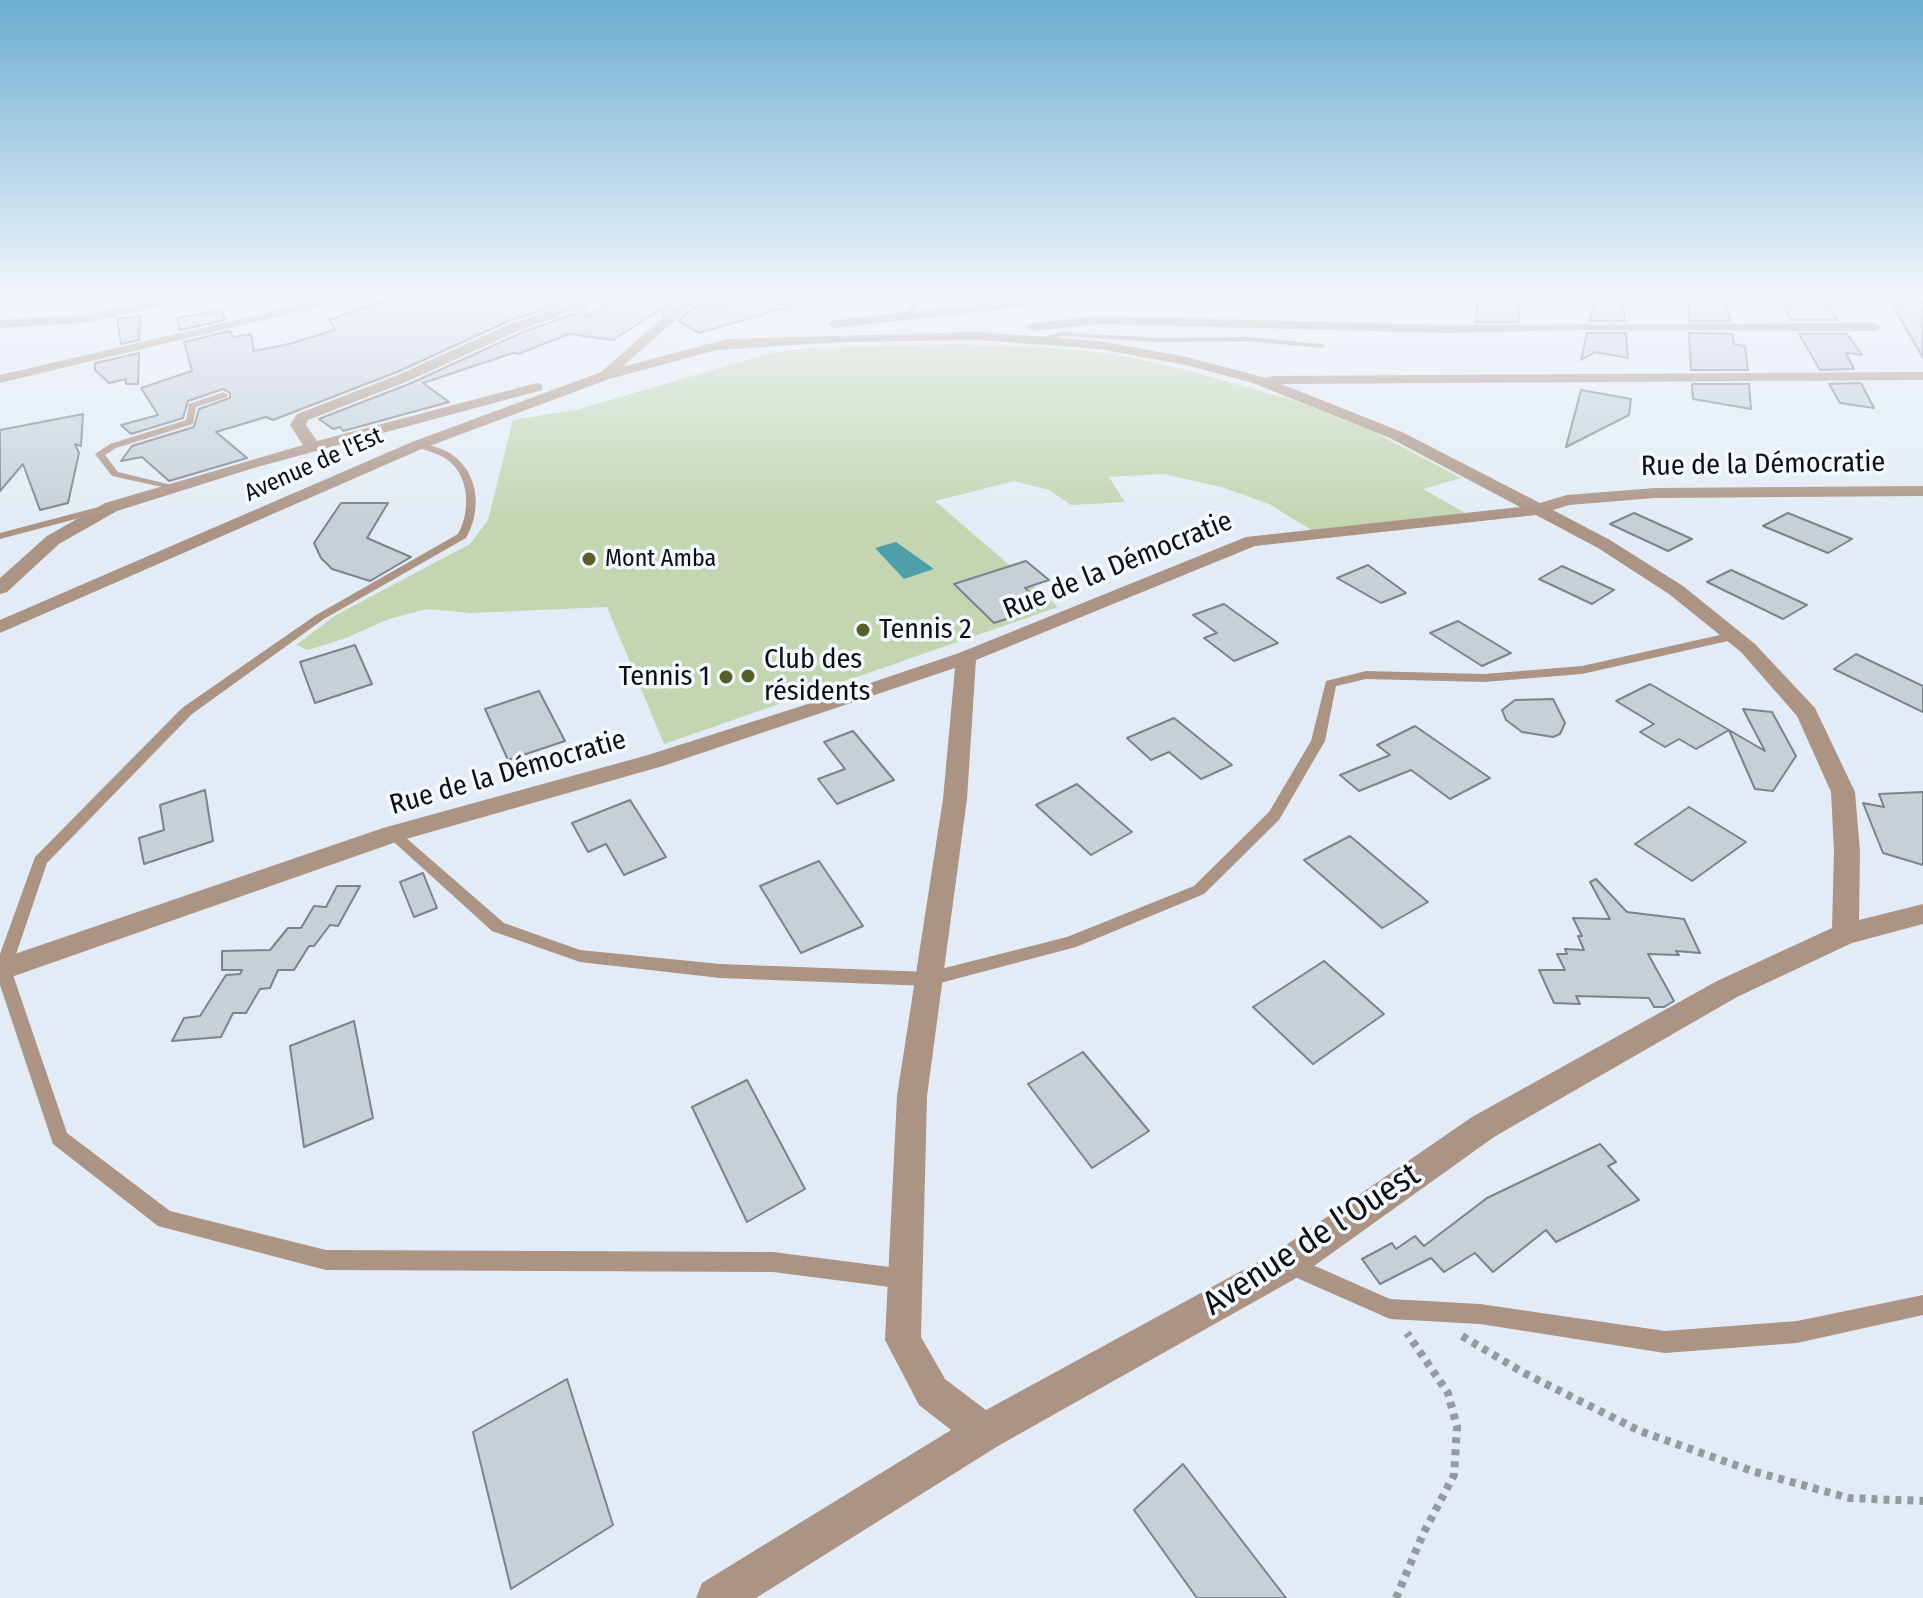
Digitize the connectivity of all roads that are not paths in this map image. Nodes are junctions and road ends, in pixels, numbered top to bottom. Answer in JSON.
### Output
{"nodes":[{"id":1,"x":32,"y":372,"type":"edge"},
{"id":2,"x":417,"y":372,"type":"edge"},
{"id":3,"x":609,"y":372,"type":"edge"},
{"id":4,"x":620,"y":372,"type":"edge"},
{"id":5,"x":1222,"y":372,"type":"edge"},
{"id":6,"x":604,"y":376,"type":"junction"},
{"id":7,"x":1923,"y":376,"type":"edge"},
{"id":8,"x":0,"y":379,"type":"edge"},
{"id":9,"x":1258,"y":380,"type":"junction"},
{"id":10,"x":224,"y":395,"type":"dead end"},
{"id":11,"x":418,"y":445,"type":"junction"},
{"id":12,"x":312,"y":446,"type":"junction"},
{"id":13,"x":173,"y":488,"type":"junction"},
{"id":14,"x":1923,"y":491,"type":"edge"},
{"id":15,"x":111,"y":507,"type":"junction"},
{"id":16,"x":1537,"y":510,"type":"junction"},
{"id":17,"x":0,"y":536,"type":"edge"},
{"id":18,"x":0,"y":588,"type":"edge"},
{"id":19,"x":0,"y":627,"type":"edge"},
{"id":20,"x":1733,"y":636,"type":"junction"},
{"id":21,"x":966,"y":657,"type":"junction"},
{"id":22,"x":392,"y":834,"type":"junction"},
{"id":23,"x":1923,"y":914,"type":"edge"},
{"id":24,"x":1845,"y":934,"type":"junction"},
{"id":25,"x":2,"y":970,"type":"edge"},
{"id":26,"x":929,"y":979,"type":"junction"},
{"id":27,"x":1288,"y":1264,"type":"junction"},
{"id":28,"x":905,"y":1279,"type":"junction"},
{"id":29,"x":1923,"y":1305,"type":"edge"},
{"id":30,"x":984,"y":1432,"type":"junction"},
{"id":31,"x":717,"y":1598,"type":"edge"}],
"edges":[{"from":1,"to":8,"type":"street"},
{"from":2,"to":12,"type":"street"},
{"from":3,"to":6,"type":"street"},
{"from":4,"to":6,"type":"street","name":"Avenue de l'Est"},
{"from":5,"to":9,"type":"street"},
{"from":6,"to":11,"type":"street","name":"Avenue de l'Est"},
{"from":6,"to":12,"type":"street"},
{"from":7,"to":9,"type":"street"},
{"from":9,"to":16,"type":"street"},
{"from":10,"to":13,"type":"lane"},
{"from":11,"to":19,"type":"street","name":"Avenue de l'Est"},
{"from":11,"to":25,"type":"lane"},
{"from":12,"to":13,"type":"street"},
{"from":13,"to":15,"type":"street"},
{"from":14,"to":16,"type":"street","name":"Rue de la Démocratie"},
{"from":15,"to":17,"type":"lane"},
{"from":15,"to":18,"type":"street"},
{"from":16,"to":20,"type":"street"},
{"from":16,"to":21,"type":"street","name":"Rue de la Démocratie"},
{"from":20,"to":24,"type":"street"},
{"from":20,"to":26,"type":"lane"},
{"from":21,"to":22,"type":"street","name":"Rue de la Démocratie"},
{"from":21,"to":26,"type":"street"},
{"from":22,"to":25,"type":"street","name":"Rue de la Démocratie"},
{"from":22,"to":26,"type":"lane"},
{"from":23,"to":24,"type":"street","name":"Avenue de l'Ouest"},
{"from":24,"to":27,"type":"street","name":"Avenue de l'Ouest"},
{"from":25,"to":28,"type":"lane"},
{"from":26,"to":28,"type":"street"},
{"from":27,"to":29,"type":"lane"},
{"from":27,"to":30,"type":"street","name":"Avenue de l'Ouest"},
{"from":28,"to":30,"type":"street"},
{"from":30,"to":31,"type":"street","name":"Avenue de l'Ouest"}]}
